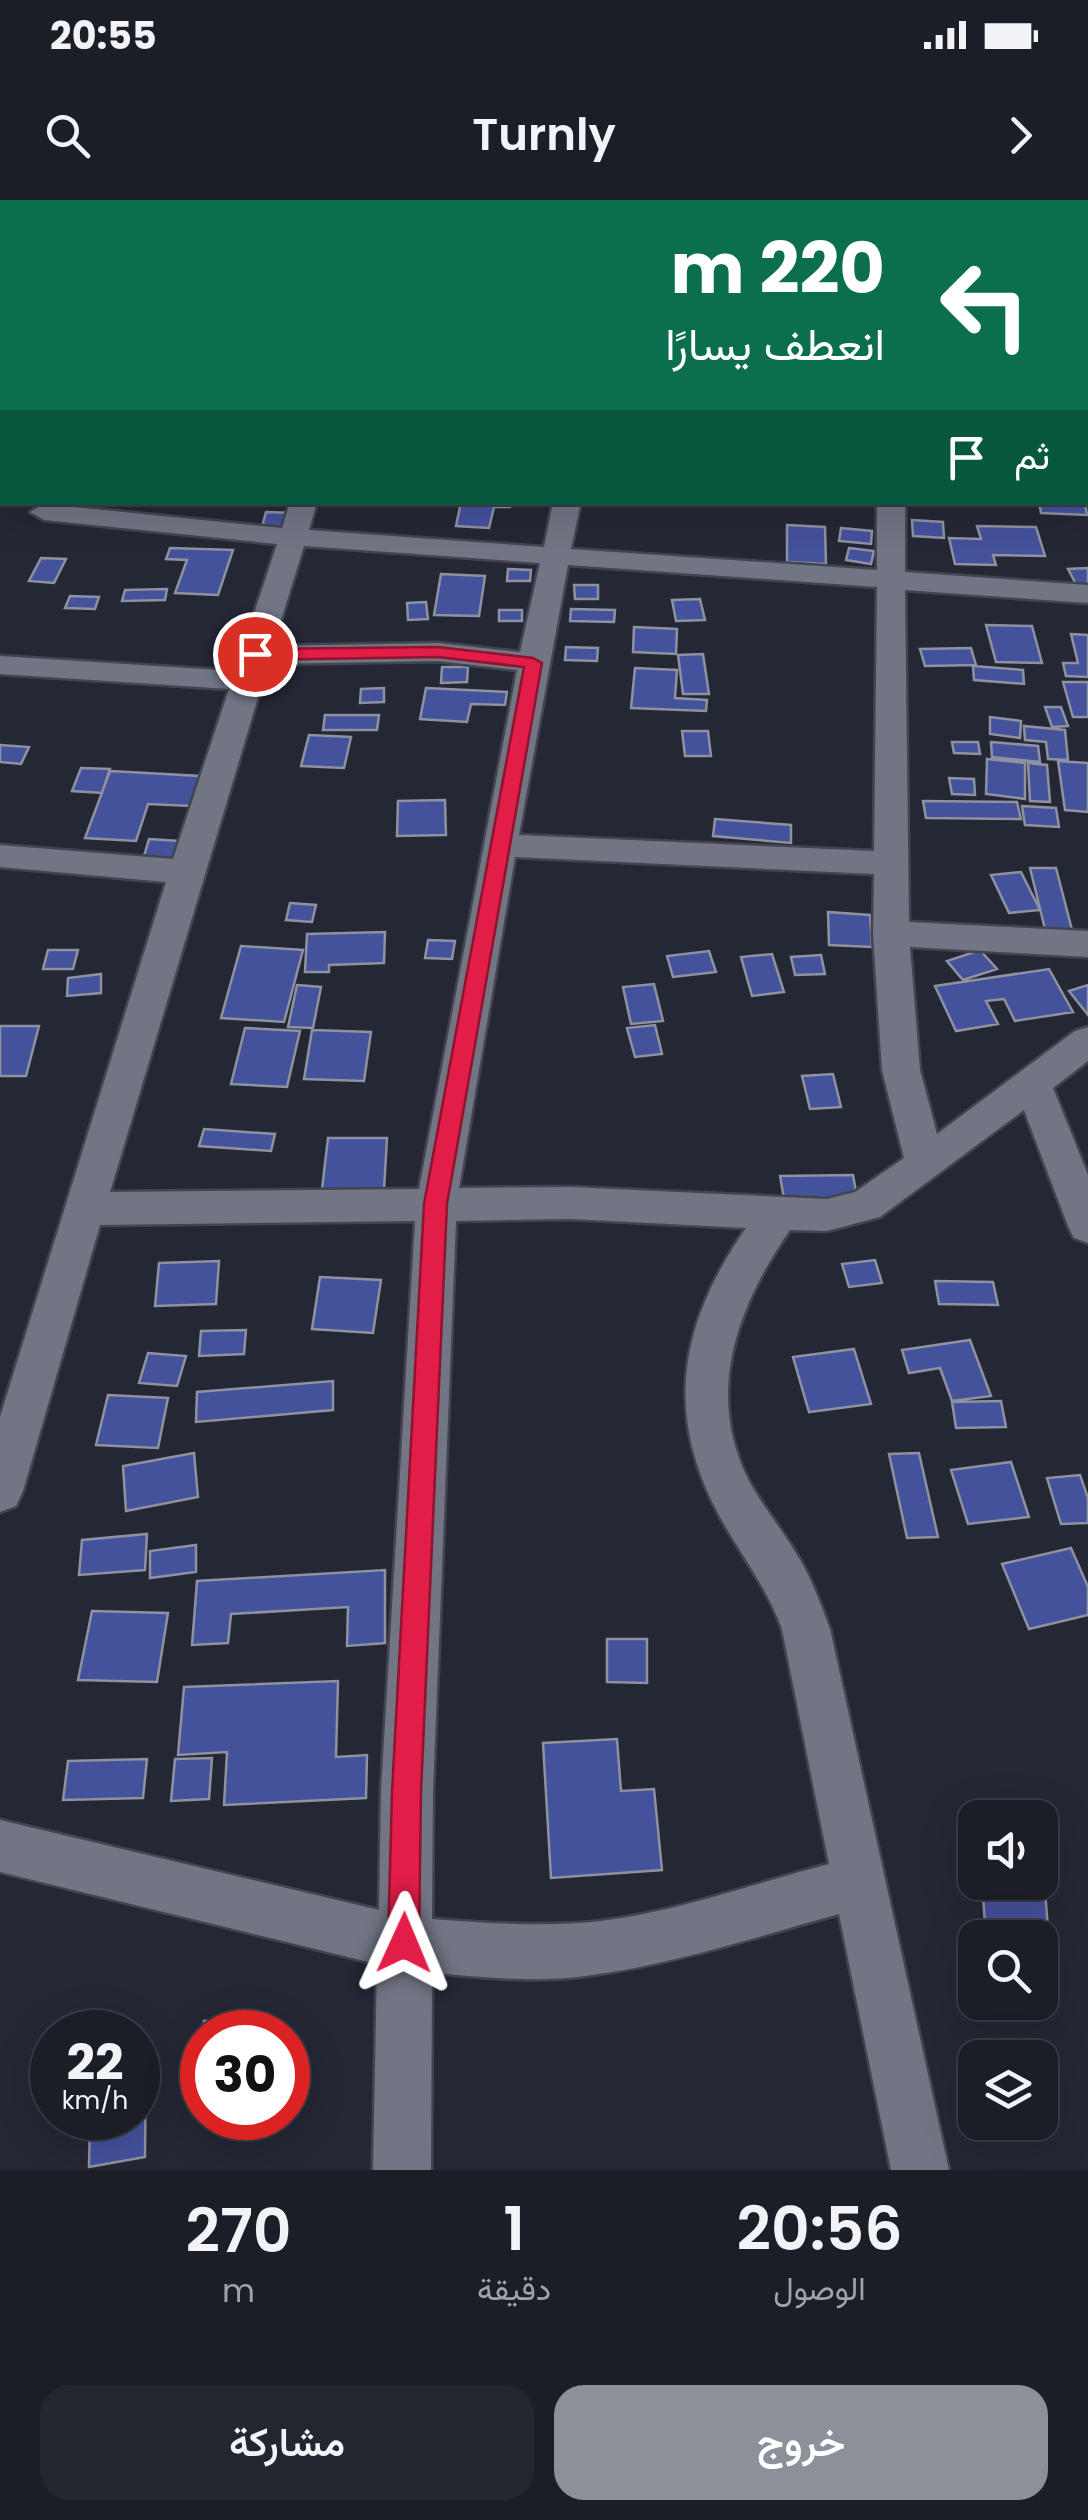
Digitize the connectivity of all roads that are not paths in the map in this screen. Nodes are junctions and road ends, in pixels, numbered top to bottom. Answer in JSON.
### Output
{"nodes":[{"id":1,"x":566,"y":505,"type":"edge"},
{"id":2,"x":891,"y":505,"type":"edge"},
{"id":3,"x":44,"y":512,"type":"dead end"},
{"id":4,"x":298,"y":520,"type":"edge"},
{"id":5,"x":556,"y":555,"type":"junction"},
{"id":6,"x":890,"y":579,"type":"junction"},
{"id":7,"x":1088,"y":594,"type":"edge"},
{"id":8,"x":533,"y":663,"type":"junction"},
{"id":9,"x":0,"y":666,"type":"edge"},
{"id":10,"x":250,"y":668,"type":"junction"},
{"id":11,"x":501,"y":845,"type":"junction"},
{"id":12,"x":0,"y":856,"type":"edge"},
{"id":13,"x":890,"y":863,"type":"junction"},
{"id":14,"x":186,"y":872,"type":"junction"},
{"id":15,"x":891,"y":934,"type":"junction"},
{"id":16,"x":1088,"y":944,"type":"edge"},
{"id":17,"x":1088,"y":1041,"type":"edge"},
{"id":18,"x":1032,"y":1082,"type":"junction"},
{"id":19,"x":926,"y":1164,"type":"junction"},
{"id":20,"x":436,"y":1204,"type":"junction"},
{"id":21,"x":84,"y":1210,"type":"junction"},
{"id":22,"x":780,"y":1212,"type":"junction"},
{"id":23,"x":1088,"y":1226,"type":"edge"},
{"id":24,"x":0,"y":1491,"type":"edge"},
{"id":25,"x":0,"y":1846,"type":"edge"},
{"id":26,"x":860,"y":1882,"type":"junction"},
{"id":27,"x":404,"y":1943,"type":"junction"},
{"id":28,"x":402,"y":2170,"type":"edge"},
{"id":29,"x":920,"y":2170,"type":"edge"}],
"edges":[{"from":1,"to":5,"type":"street"},
{"from":2,"to":6,"type":"street"},
{"from":3,"to":4,"type":"street"},
{"from":4,"to":5,"type":"street"},
{"from":4,"to":10,"type":"street"},
{"from":5,"to":6,"type":"street"},
{"from":5,"to":8,"type":"street"},
{"from":6,"to":7,"type":"street"},
{"from":6,"to":13,"type":"street"},
{"from":8,"to":10,"type":"street"},
{"from":8,"to":11,"type":"street"},
{"from":9,"to":10,"type":"street"},
{"from":10,"to":14,"type":"street"},
{"from":11,"to":13,"type":"street"},
{"from":11,"to":20,"type":"street"},
{"from":12,"to":14,"type":"street"},
{"from":13,"to":15,"type":"street"},
{"from":14,"to":21,"type":"street"},
{"from":15,"to":16,"type":"street"},
{"from":15,"to":19,"type":"street"},
{"from":17,"to":18,"type":"street"},
{"from":18,"to":19,"type":"street"},
{"from":18,"to":23,"type":"street"},
{"from":19,"to":22,"type":"street"},
{"from":20,"to":21,"type":"street"},
{"from":20,"to":22,"type":"street"},
{"from":20,"to":27,"type":"street"},
{"from":21,"to":24,"type":"street"},
{"from":22,"to":26,"type":"street"},
{"from":25,"to":27,"type":"street"},
{"from":26,"to":27,"type":"street"},
{"from":26,"to":29,"type":"street"},
{"from":27,"to":28,"type":"street"}]}
